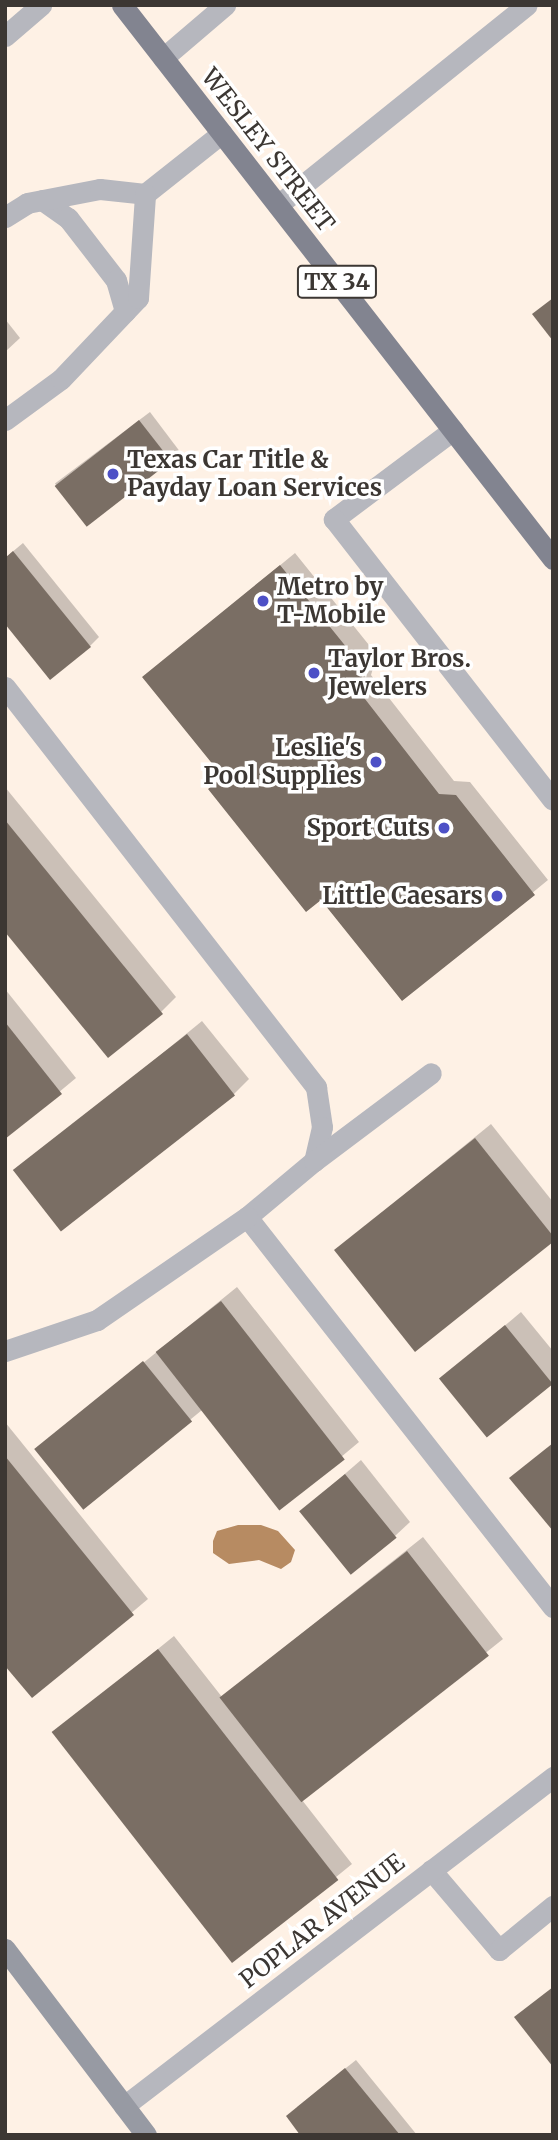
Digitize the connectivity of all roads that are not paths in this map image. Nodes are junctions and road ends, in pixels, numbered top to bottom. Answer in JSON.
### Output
{"nodes":[{"id":1,"x":41,"y":5,"type":"edge"},
{"id":2,"x":122,"y":5,"type":"edge"},
{"id":3,"x":225,"y":5,"type":"edge"},
{"id":4,"x":527,"y":5,"type":"edge"},
{"id":5,"x":5,"y":36,"type":"edge"},
{"id":6,"x":163,"y":58,"type":"junction"},
{"id":7,"x":222,"y":133,"type":"junction"},
{"id":8,"x":145,"y":194,"type":"junction"},
{"id":9,"x":42,"y":200,"type":"junction"},
{"id":10,"x":278,"y":205,"type":"junction"},
{"id":11,"x":5,"y":217,"type":"edge"},
{"id":12,"x":125,"y":312,"type":"junction"},
{"id":13,"x":5,"y":420,"type":"edge"},
{"id":14,"x":453,"y":430,"type":"junction"},
{"id":15,"x":553,"y":559,"type":"edge"},
{"id":16,"x":5,"y":687,"type":"edge"},
{"id":17,"x":553,"y":800,"type":"edge"},
{"id":18,"x":431,"y":1073,"type":"dead end"},
{"id":19,"x":314,"y":1161,"type":"junction"},
{"id":20,"x":247,"y":1217,"type":"junction"},
{"id":21,"x":5,"y":1351,"type":"edge"},
{"id":22,"x":553,"y":1607,"type":"edge"},
{"id":23,"x":553,"y":1777,"type":"edge"},
{"id":24,"x":431,"y":1870,"type":"junction"},
{"id":25,"x":553,"y":1906,"type":"edge"},
{"id":26,"x":5,"y":1949,"type":"edge"},
{"id":27,"x":124,"y":2106,"type":"junction"},
{"id":28,"x":146,"y":2135,"type":"edge"}],
"edges":[{"from":1,"to":5,"type":"street"},
{"from":2,"to":6,"type":"main road","name":"WESLEY STREET","number":"TX 34"},
{"from":3,"to":6,"type":"street"},
{"from":4,"to":10,"type":"street"},
{"from":6,"to":7,"type":"main road","name":"WESLEY STREET","number":"TX 34"},
{"from":7,"to":8,"type":"street"},
{"from":7,"to":10,"type":"main road","name":"WESLEY STREET","number":"TX 34"},
{"from":8,"to":9,"type":"street"},
{"from":8,"to":12,"type":"street"},
{"from":9,"to":11,"type":"street"},
{"from":9,"to":12,"type":"street"},
{"from":10,"to":14,"type":"main road","name":"WESLEY STREET","number":"TX 34"},
{"from":12,"to":13,"type":"street"},
{"from":14,"to":15,"type":"main road","name":"WESLEY STREET","number":"TX 34"},
{"from":14,"to":17,"type":"street"},
{"from":16,"to":19,"type":"street"},
{"from":18,"to":19,"type":"street"},
{"from":19,"to":20,"type":"street"},
{"from":20,"to":21,"type":"street"},
{"from":20,"to":22,"type":"street"},
{"from":23,"to":24,"type":"street","name":"POPLAR AVENUE"},
{"from":24,"to":25,"type":"street"},
{"from":24,"to":27,"type":"street","name":"POPLAR AVENUE"},
{"from":26,"to":27,"type":"street"},
{"from":27,"to":28,"type":"street"}]}
